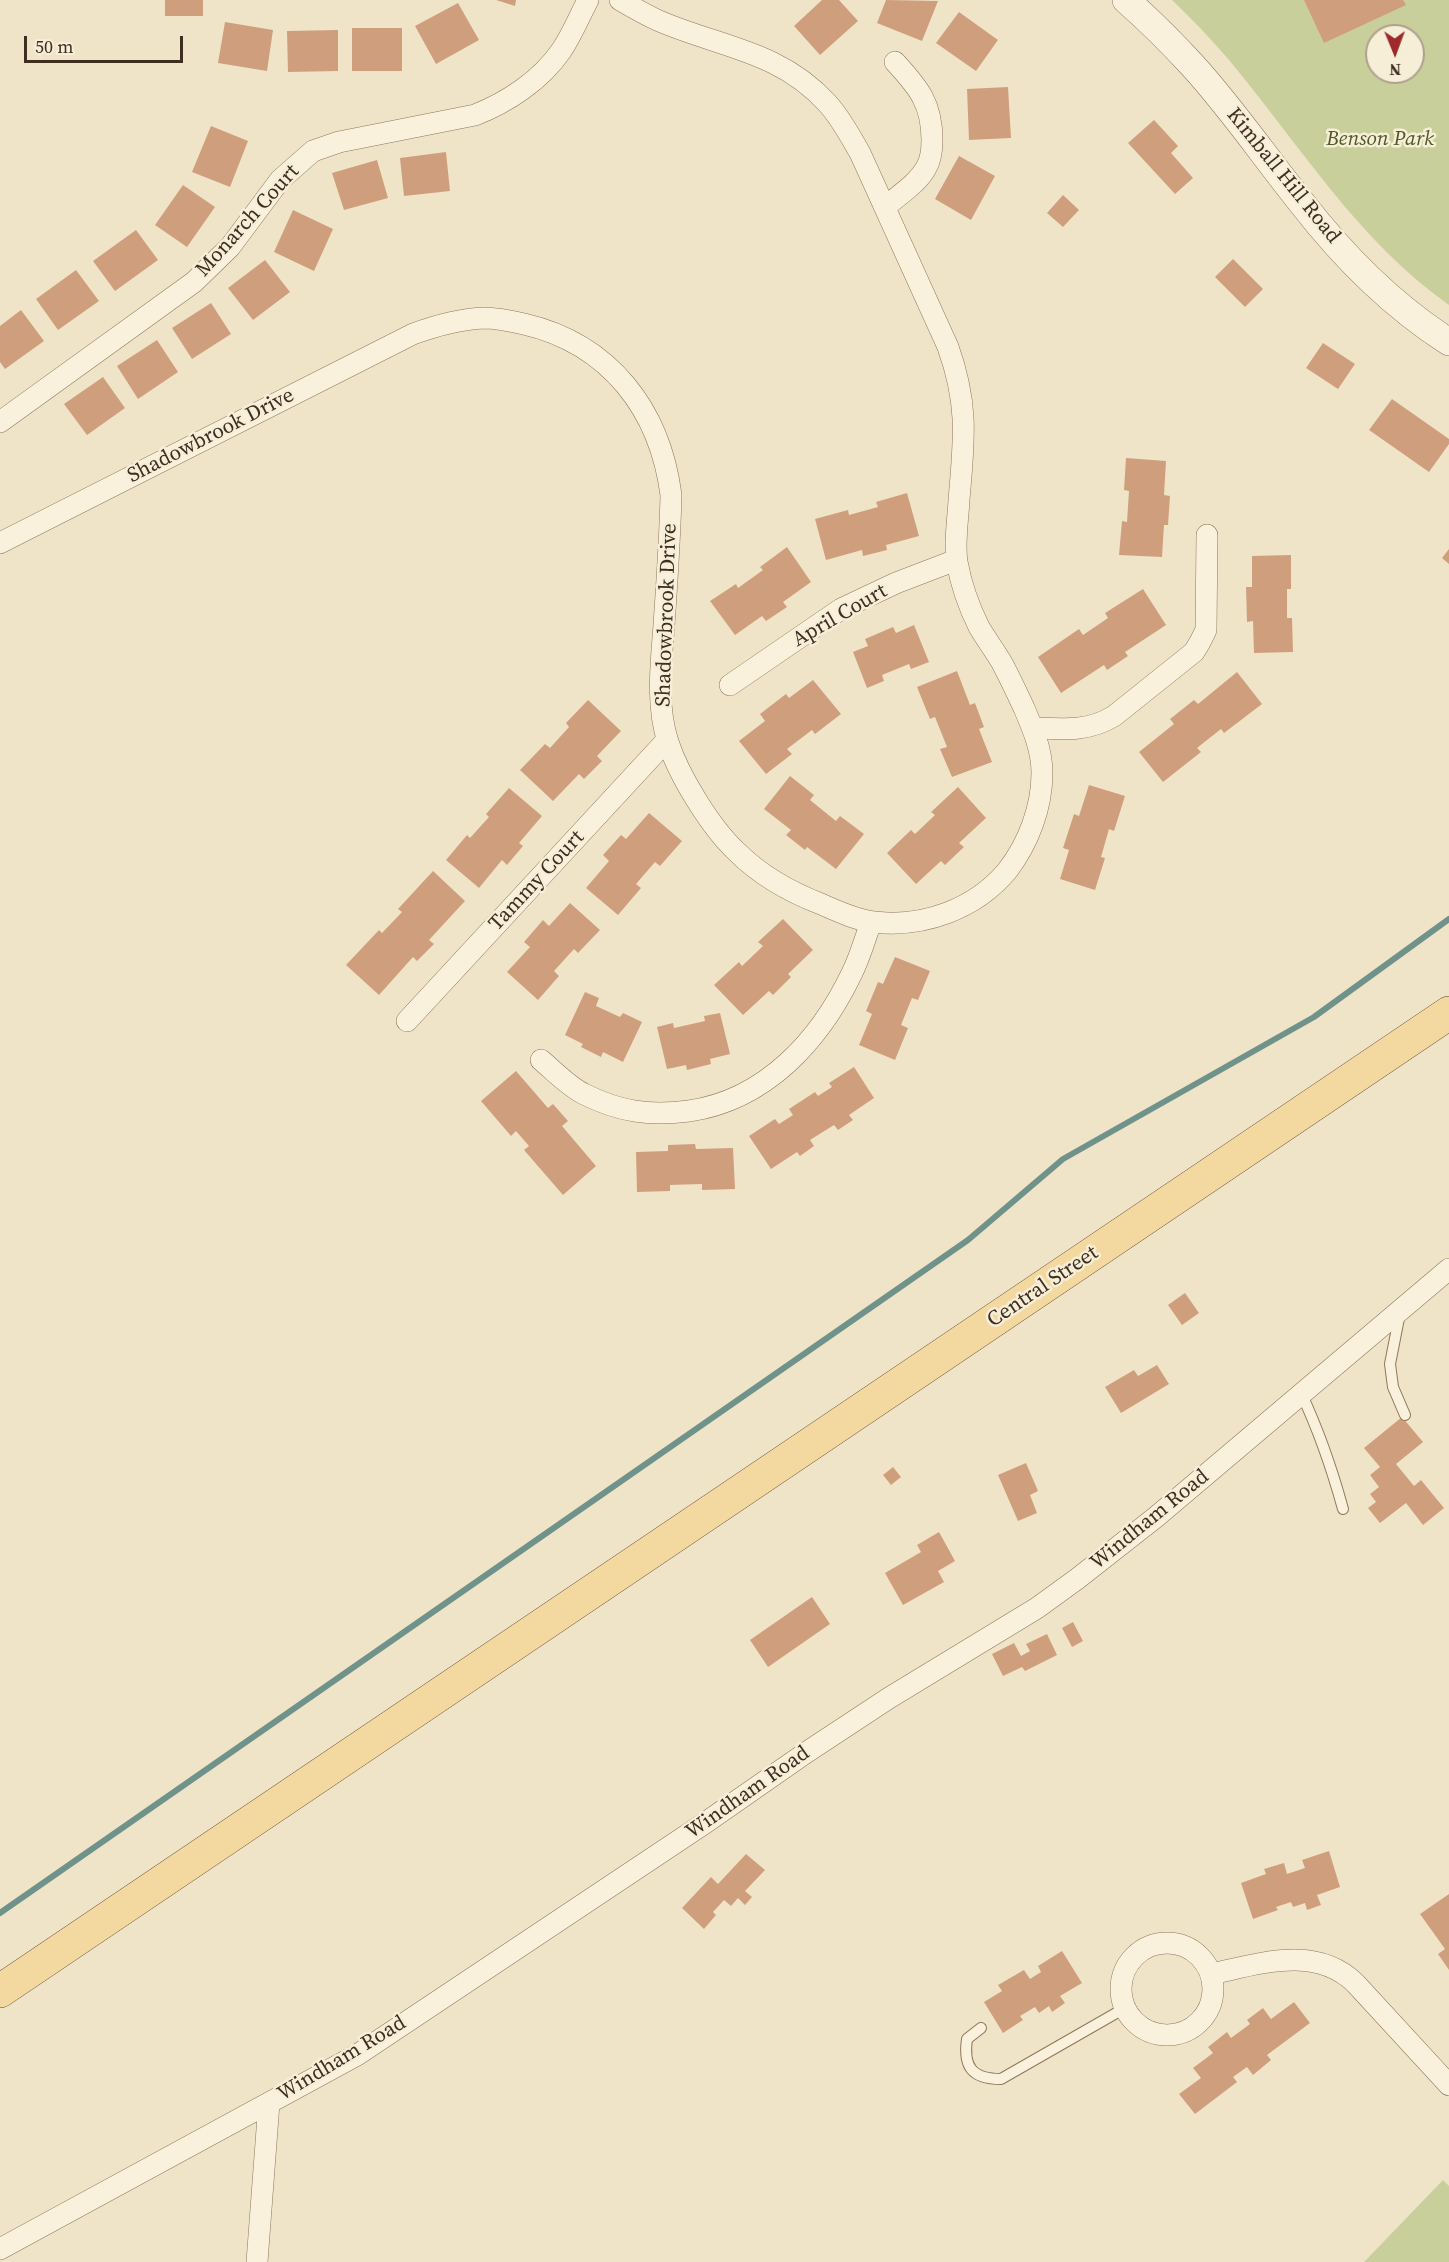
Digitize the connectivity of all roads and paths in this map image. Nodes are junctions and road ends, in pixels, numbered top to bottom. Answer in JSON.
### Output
{"nodes":[{"id":1,"x":588,"y":0,"type":"edge"},
{"id":2,"x":620,"y":0,"type":"edge"},
{"id":3,"x":1126,"y":0,"type":"edge"},
{"id":4,"x":895,"y":62,"type":"dead end"},
{"id":5,"x":885,"y":207,"type":"junction"},
{"id":6,"x":1449,"y":342,"type":"edge"},
{"id":7,"x":0,"y":422,"type":"edge"},
{"id":8,"x":1207,"y":536,"type":"dead end"},
{"id":9,"x":0,"y":543,"type":"edge"},
{"id":10,"x":956,"y":560,"type":"junction"},
{"id":11,"x":730,"y":685,"type":"dead end"},
{"id":12,"x":1033,"y":728,"type":"junction"},
{"id":13,"x":667,"y":740,"type":"junction"},
{"id":14,"x":871,"y":922,"type":"junction"},
{"id":15,"x":1449,"y":1013,"type":"edge"},
{"id":16,"x":406,"y":1021,"type":"dead end"},
{"id":17,"x":541,"y":1060,"type":"dead end"},
{"id":18,"x":1449,"y":1269,"type":"edge"},
{"id":19,"x":1401,"y":1307,"type":"junction"},
{"id":20,"x":1301,"y":1393,"type":"junction"},
{"id":21,"x":1405,"y":1414,"type":"dead end"},
{"id":22,"x":1343,"y":1509,"type":"dead end"},
{"id":23,"x":1211,"y":1974,"type":"junction"},
{"id":24,"x":0,"y":1991,"type":"edge"},
{"id":25,"x":1125,"y":2008,"type":"junction"},
{"id":26,"x":981,"y":2028,"type":"dead end"},
{"id":27,"x":1449,"y":2085,"type":"edge"},
{"id":28,"x":269,"y":2103,"type":"junction"},
{"id":29,"x":0,"y":2248,"type":"edge"},
{"id":30,"x":257,"y":2262,"type":"edge"}],
"edges":[{"from":1,"to":7,"type":"street","name":"Monarch Court"},
{"from":2,"to":5,"type":"street","name":"Shadowbrook Drive"},
{"from":3,"to":6,"type":"street","name":"Kimball Hill Road"},
{"from":4,"to":5,"type":"street"},
{"from":5,"to":10,"type":"street","name":"Shadowbrook Drive"},
{"from":8,"to":12,"type":"street"},
{"from":9,"to":13,"type":"street","name":"Shadowbrook Drive"},
{"from":10,"to":11,"type":"street","name":"April Court"},
{"from":10,"to":12,"type":"street","name":"Shadowbrook Drive"},
{"from":12,"to":14,"type":"street","name":"Shadowbrook Drive"},
{"from":13,"to":14,"type":"street","name":"Shadowbrook Drive"},
{"from":13,"to":16,"type":"street","name":"Tammy Court"},
{"from":14,"to":17,"type":"street"},
{"from":15,"to":24,"type":"main road","name":"Central Street"},
{"from":18,"to":19,"type":"street","name":"Windham Road"},
{"from":19,"to":20,"type":"street","name":"Windham Road"},
{"from":19,"to":21,"type":"lane"},
{"from":20,"to":22,"type":"lane"},
{"from":20,"to":28,"type":"street","name":"Windham Road"},
{"from":23,"to":25,"type":"street"},
{"from":23,"to":25,"type":"street"},
{"from":23,"to":27,"type":"street"},
{"from":25,"to":26,"type":"lane"},
{"from":28,"to":29,"type":"street","name":"Windham Road"},
{"from":28,"to":30,"type":"street"}]}
